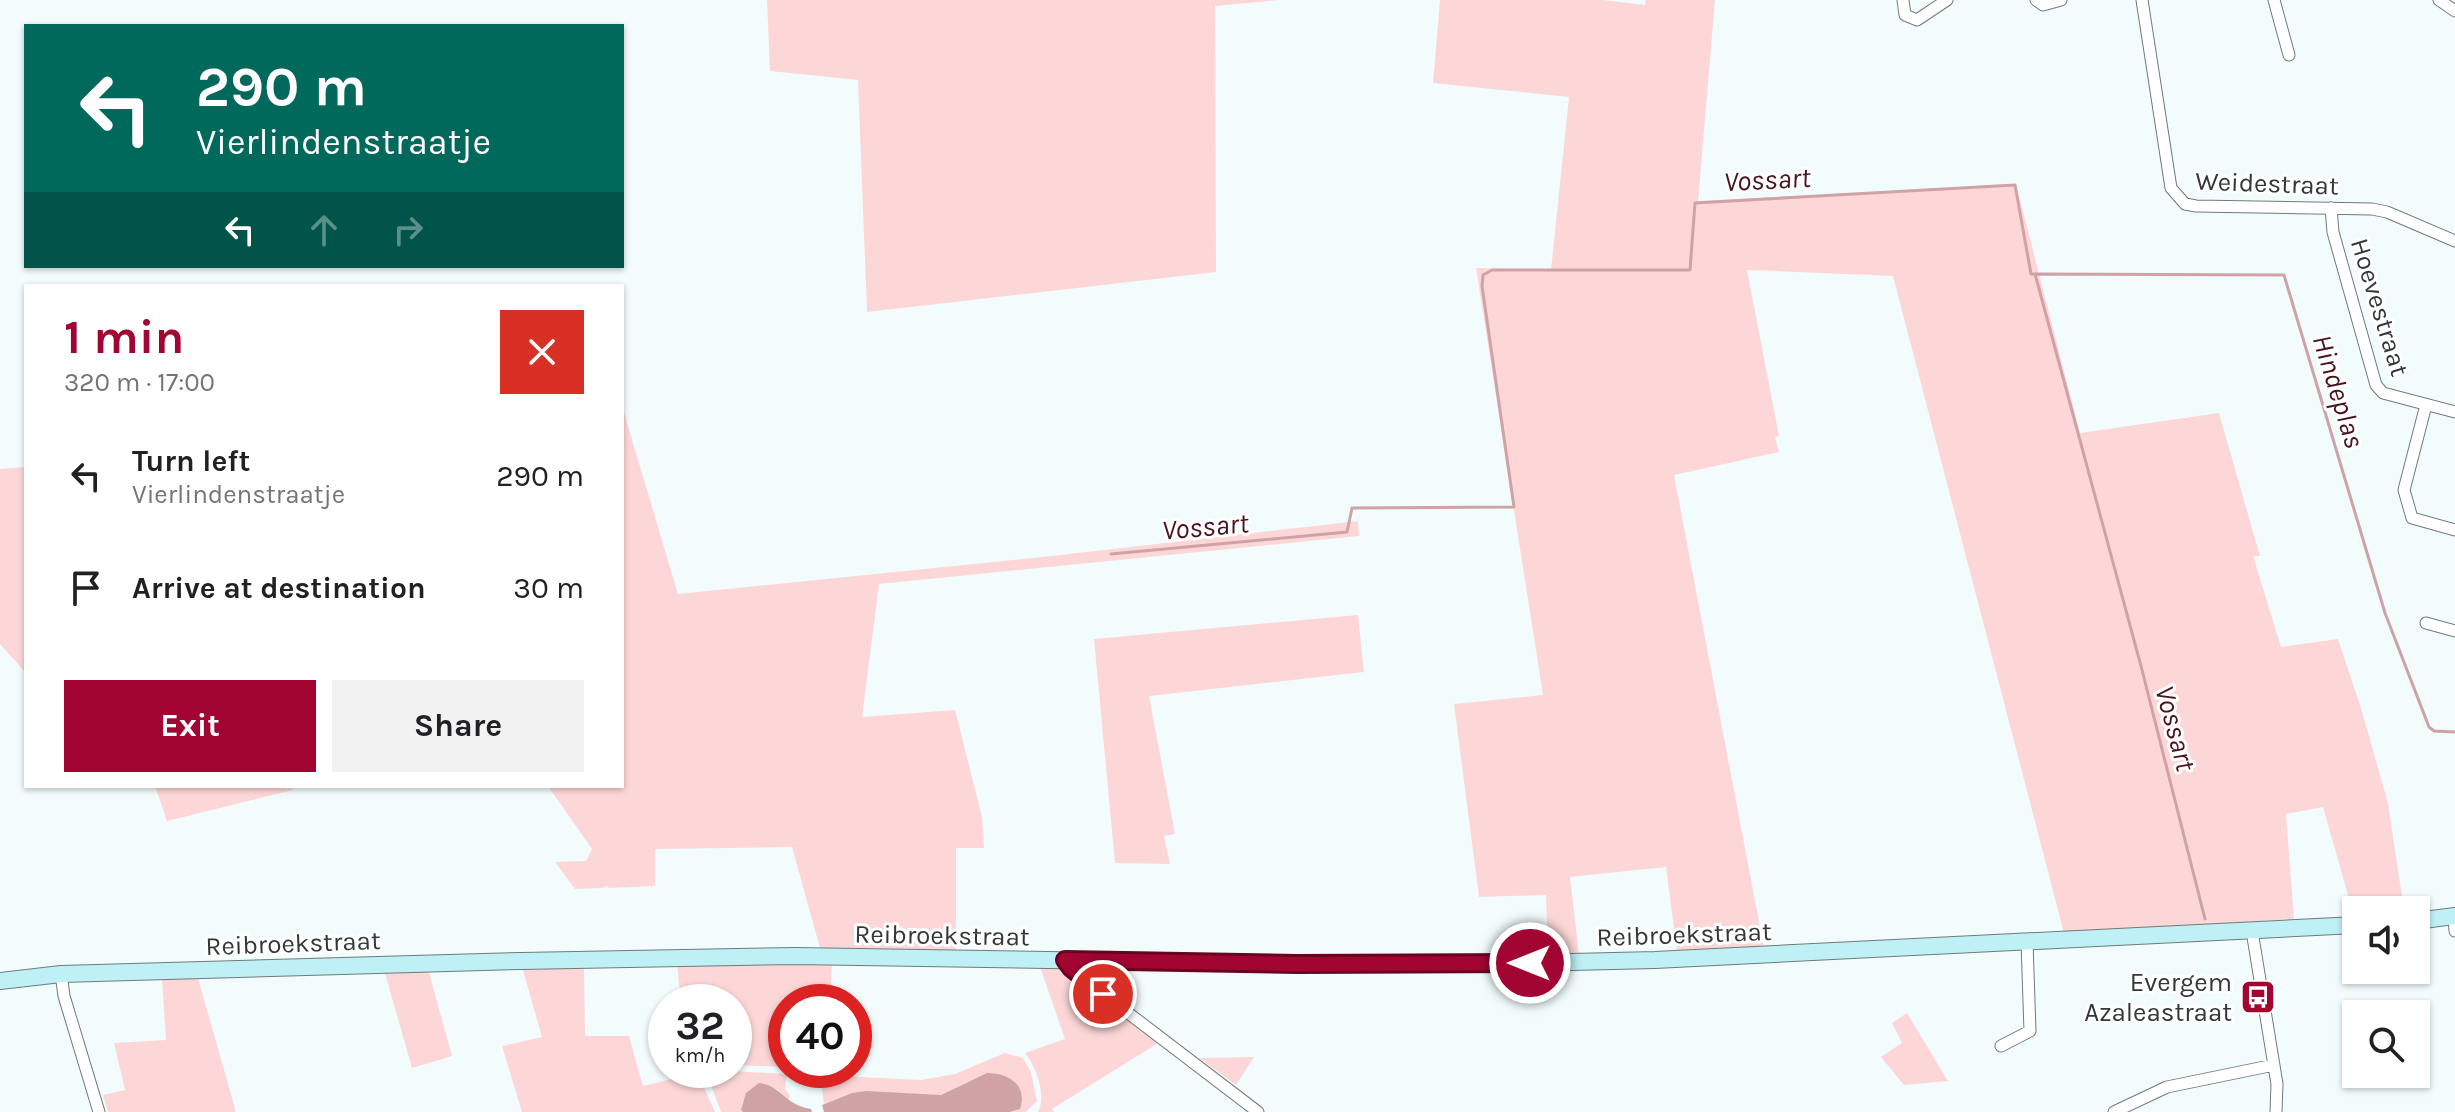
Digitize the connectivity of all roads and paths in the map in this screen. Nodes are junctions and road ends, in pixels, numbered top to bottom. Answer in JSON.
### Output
{"nodes":[{"id":1,"x":1903,"y":0,"type":"edge"},
{"id":2,"x":1947,"y":0,"type":"edge"},
{"id":3,"x":2036,"y":0,"type":"edge"},
{"id":4,"x":2061,"y":0,"type":"edge"},
{"id":5,"x":2142,"y":0,"type":"edge"},
{"id":6,"x":2274,"y":0,"type":"edge"},
{"id":7,"x":2439,"y":0,"type":"edge"},
{"id":8,"x":2455,"y":11,"type":"edge"},
{"id":9,"x":2289,"y":55,"type":"dead end"},
{"id":10,"x":2331,"y":208,"type":"junction"},
{"id":11,"x":2455,"y":241,"type":"edge"},
{"id":12,"x":2426,"y":405,"type":"junction"},
{"id":13,"x":2455,"y":412,"type":"edge"},
{"id":14,"x":2455,"y":530,"type":"edge"},
{"id":15,"x":2426,"y":623,"type":"dead end"},
{"id":16,"x":2455,"y":631,"type":"edge"},
{"id":17,"x":2430,"y":921,"type":"edge"},
{"id":18,"x":2455,"y":921,"type":"edge"},
{"id":19,"x":2342,"y":926,"type":"edge"},
{"id":20,"x":2252,"y":931,"type":"junction"},
{"id":21,"x":2027,"y":942,"type":"junction"},
{"id":22,"x":1065,"y":960,"type":"junction"},
{"id":23,"x":61,"y":974,"type":"junction"},
{"id":24,"x":0,"y":981,"type":"edge"},
{"id":25,"x":2001,"y":1046,"type":"dead end"},
{"id":26,"x":2274,"y":1065,"type":"junction"},
{"id":27,"x":99,"y":1112,"type":"edge"},
{"id":28,"x":1258,"y":1112,"type":"edge"},
{"id":29,"x":2114,"y":1112,"type":"edge"},
{"id":30,"x":2276,"y":1112,"type":"edge"}],
"edges":[{"from":1,"to":2,"type":"street"},
{"from":3,"to":4,"type":"street"},
{"from":5,"to":10,"type":"street","name":"Weidestraat"},
{"from":6,"to":9,"type":"street"},
{"from":7,"to":8,"type":"street"},
{"from":10,"to":11,"type":"street","name":"Weidestraat"},
{"from":10,"to":12,"type":"street","name":"Hoevestraat"},
{"from":12,"to":13,"type":"street","name":"Hoevestraat"},
{"from":12,"to":14,"type":"street"},
{"from":15,"to":16,"type":"street"},
{"from":17,"to":18,"type":"street"},
{"from":19,"to":20,"type":"street","name":"Reibroekstraat"},
{"from":20,"to":21,"type":"street","name":"Reibroekstraat"},
{"from":20,"to":26,"type":"street"},
{"from":21,"to":22,"type":"street","name":"Reibroekstraat"},
{"from":21,"to":25,"type":"street"},
{"from":22,"to":23,"type":"street","name":"Reibroekstraat"},
{"from":22,"to":28,"type":"street"},
{"from":23,"to":24,"type":"street","name":"Reibroekstraat"},
{"from":23,"to":27,"type":"street"},
{"from":26,"to":29,"type":"street"},
{"from":26,"to":30,"type":"street"}]}
